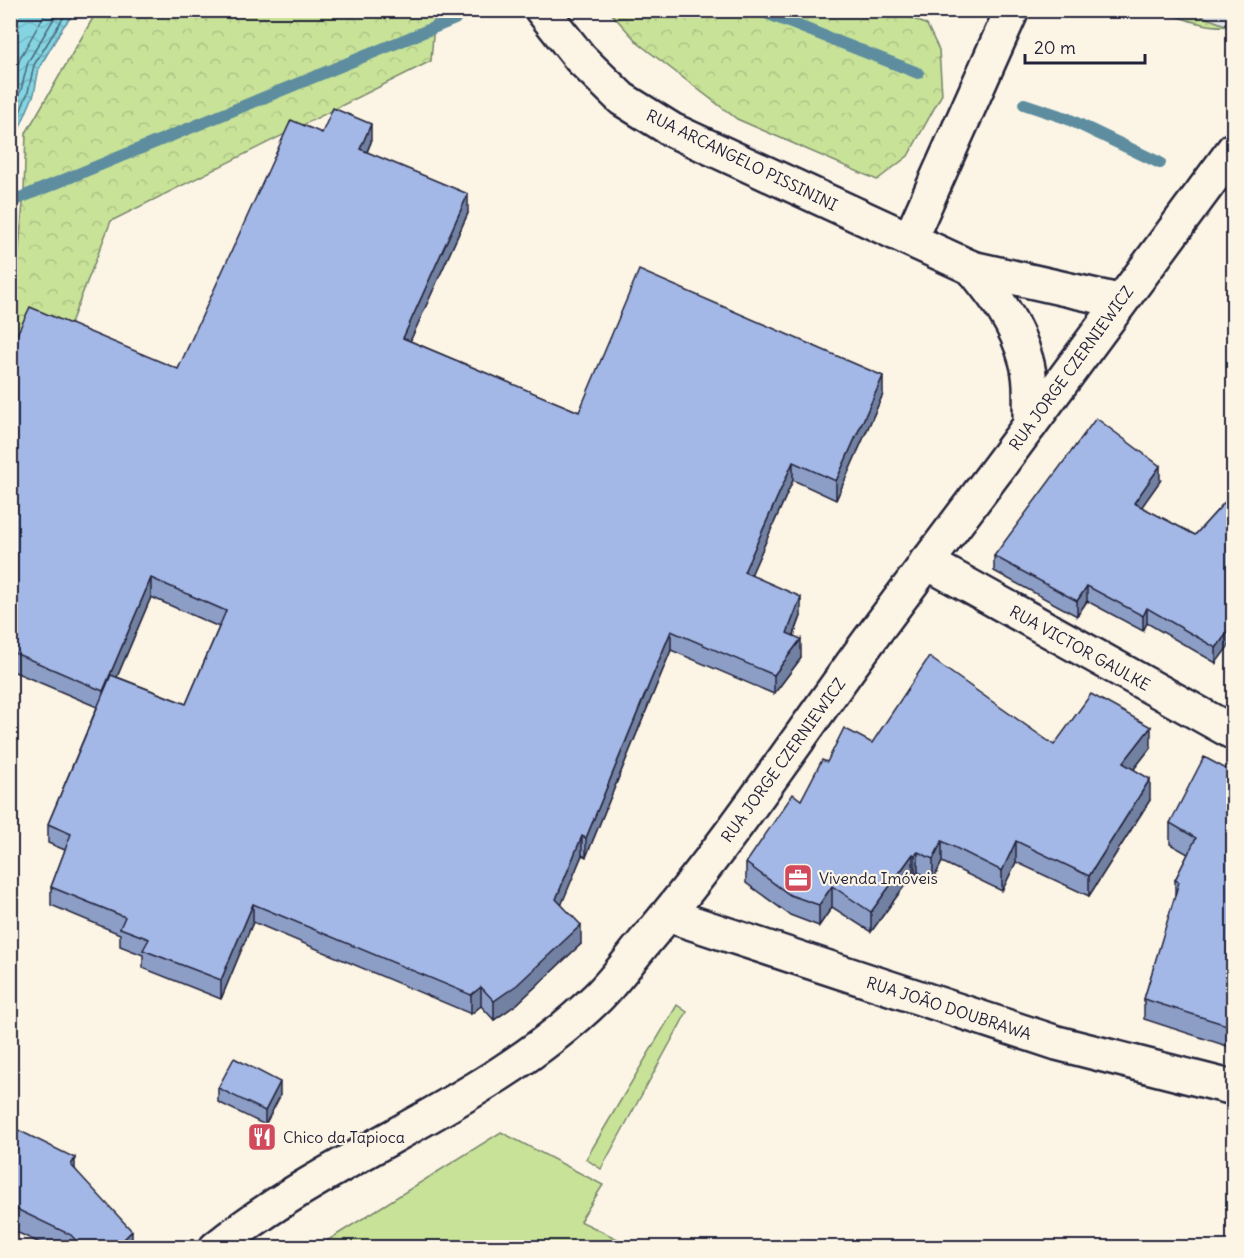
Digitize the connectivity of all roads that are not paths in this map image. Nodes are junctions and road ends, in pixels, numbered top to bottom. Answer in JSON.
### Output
{"nodes":[{"id":1,"x":542,"y":10,"type":"edge"},
{"id":2,"x":1012,"y":10,"type":"edge"},
{"id":3,"x":1233,"y":149,"type":"edge"},
{"id":4,"x":910,"y":239,"type":"junction"},
{"id":5,"x":972,"y":268,"type":"junction"},
{"id":6,"x":1119,"y":301,"type":"junction"},
{"id":7,"x":1030,"y":425,"type":"junction"},
{"id":8,"x":926,"y":562,"type":"junction"},
{"id":9,"x":1233,"y":734,"type":"edge"},
{"id":10,"x":668,"y":915,"type":"junction"},
{"id":11,"x":1233,"y":1088,"type":"edge"},
{"id":12,"x":216,"y":1248,"type":"edge"}],
"edges":[{"from":1,"to":4,"type":"main road","name":"RUA ARCANGELO PISSININI"},
{"from":2,"to":4,"type":"main road"},
{"from":3,"to":6,"type":"main road","name":"RUA JORGE CZERNIEWICZ"},
{"from":4,"to":5,"type":"main road","name":"RUA ARCANGELO PISSININI"},
{"from":5,"to":6,"type":"main road","name":"RUA ARCANGELO PISSININI"},
{"from":5,"to":7,"type":"main road","name":"RUA ARCANGELO PISSININI"},
{"from":6,"to":7,"type":"main road","name":"RUA JORGE CZERNIEWICZ"},
{"from":7,"to":8,"type":"main road","name":"RUA JORGE CZERNIEWICZ"},
{"from":8,"to":9,"type":"main road","name":"RUA VICTOR GAULKE"},
{"from":8,"to":10,"type":"main road","name":"RUA JORGE CZERNIEWICZ"},
{"from":10,"to":11,"type":"main road","name":"RUA JOÃO DOUBRAWA"},
{"from":10,"to":12,"type":"main road","name":"RUA JORGE CZERNIEWICZ"}]}
